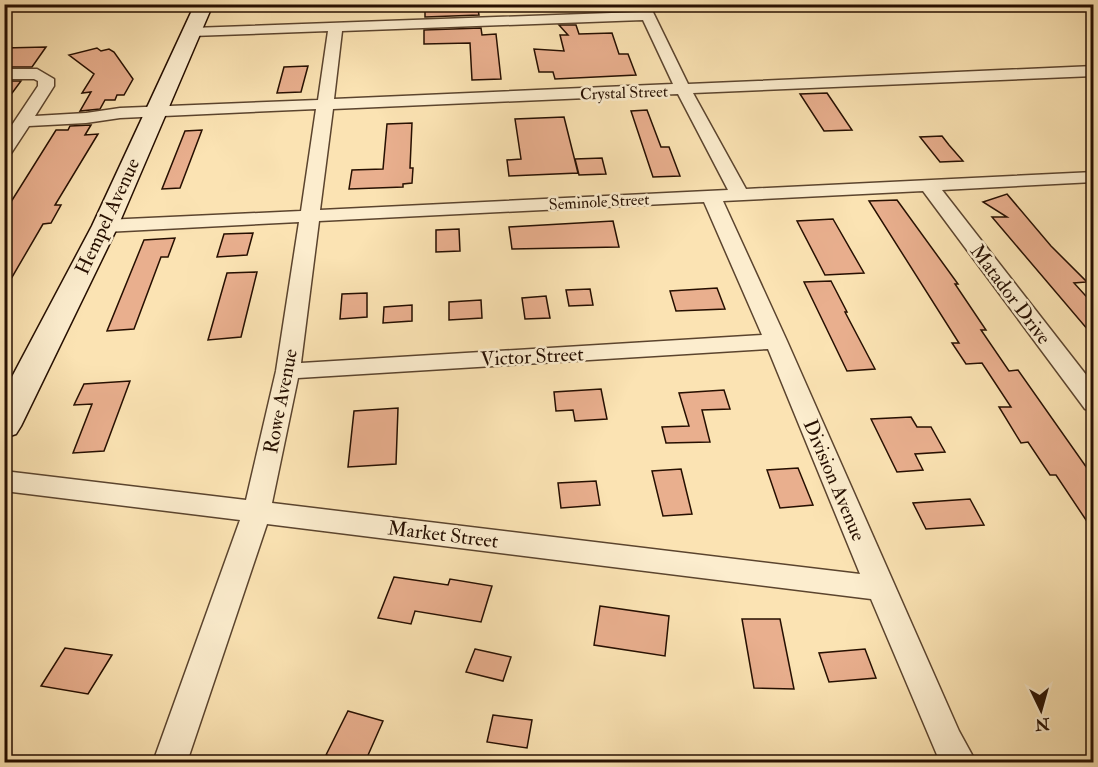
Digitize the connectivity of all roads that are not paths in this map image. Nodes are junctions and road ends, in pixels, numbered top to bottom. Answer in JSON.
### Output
{"nodes":[{"id":1,"x":204,"y":4,"type":"edge"},
{"id":2,"x":645,"y":10,"type":"edge"},
{"id":3,"x":336,"y":27,"type":"junction"},
{"id":4,"x":192,"y":32,"type":"junction"},
{"id":5,"x":1094,"y":71,"type":"edge"},
{"id":6,"x":4,"y":74,"type":"edge"},
{"id":7,"x":683,"y":89,"type":"junction"},
{"id":8,"x":326,"y":104,"type":"junction"},
{"id":9,"x":155,"y":111,"type":"junction"},
{"id":10,"x":28,"y":116,"type":"junction"},
{"id":11,"x":4,"y":151,"type":"edge"},
{"id":12,"x":1094,"y":177,"type":"edge"},
{"id":13,"x":929,"y":186,"type":"junction"},
{"id":14,"x":740,"y":195,"type":"junction"},
{"id":15,"x":711,"y":196,"type":"junction"},
{"id":16,"x":309,"y":215,"type":"junction"},
{"id":17,"x":105,"y":226,"type":"junction"},
{"id":18,"x":776,"y":341,"type":"junction"},
{"id":19,"x":288,"y":371,"type":"junction"},
{"id":20,"x":1094,"y":403,"type":"edge"},
{"id":21,"x":4,"y":426,"type":"edge"},
{"id":22,"x":4,"y":481,"type":"edge"},
{"id":23,"x":257,"y":511,"type":"junction"},
{"id":24,"x":880,"y":588,"type":"junction"},
{"id":25,"x":170,"y":762,"type":"edge"},
{"id":26,"x":958,"y":762,"type":"edge"}],
"edges":[{"from":1,"to":4,"type":"street","name":"Hempel Avenue"},
{"from":2,"to":3,"type":"street"},
{"from":2,"to":7,"type":"street"},
{"from":3,"to":4,"type":"street"},
{"from":3,"to":8,"type":"street","name":"Rowe Avenue"},
{"from":4,"to":9,"type":"street","name":"Hempel Avenue"},
{"from":5,"to":7,"type":"street","name":"Crystal Street"},
{"from":6,"to":10,"type":"street"},
{"from":7,"to":8,"type":"street","name":"Crystal Street"},
{"from":7,"to":14,"type":"street"},
{"from":8,"to":9,"type":"street","name":"Crystal Street"},
{"from":8,"to":16,"type":"street","name":"Rowe Avenue"},
{"from":9,"to":10,"type":"street","name":"Crystal Street"},
{"from":9,"to":17,"type":"street","name":"Hempel Avenue"},
{"from":10,"to":11,"type":"street"},
{"from":12,"to":13,"type":"street","name":"Seminole Street"},
{"from":13,"to":14,"type":"street","name":"Seminole Street"},
{"from":13,"to":20,"type":"street","name":"Matador Drive"},
{"from":14,"to":15,"type":"street","name":"Seminole Street"},
{"from":15,"to":16,"type":"street","name":"Seminole Street"},
{"from":15,"to":18,"type":"street","name":"Division Avenue"},
{"from":16,"to":17,"type":"street","name":"Seminole Street"},
{"from":16,"to":19,"type":"street","name":"Rowe Avenue"},
{"from":17,"to":21,"type":"street","name":"Hempel Avenue"},
{"from":18,"to":19,"type":"street","name":"Victor Street"},
{"from":18,"to":24,"type":"street","name":"Division Avenue"},
{"from":19,"to":23,"type":"street","name":"Rowe Avenue"},
{"from":22,"to":23,"type":"street","name":"Market Street"},
{"from":23,"to":24,"type":"street","name":"Market Street"},
{"from":23,"to":25,"type":"street","name":"Rowe Avenue"},
{"from":24,"to":26,"type":"street","name":"Division Avenue"}]}
